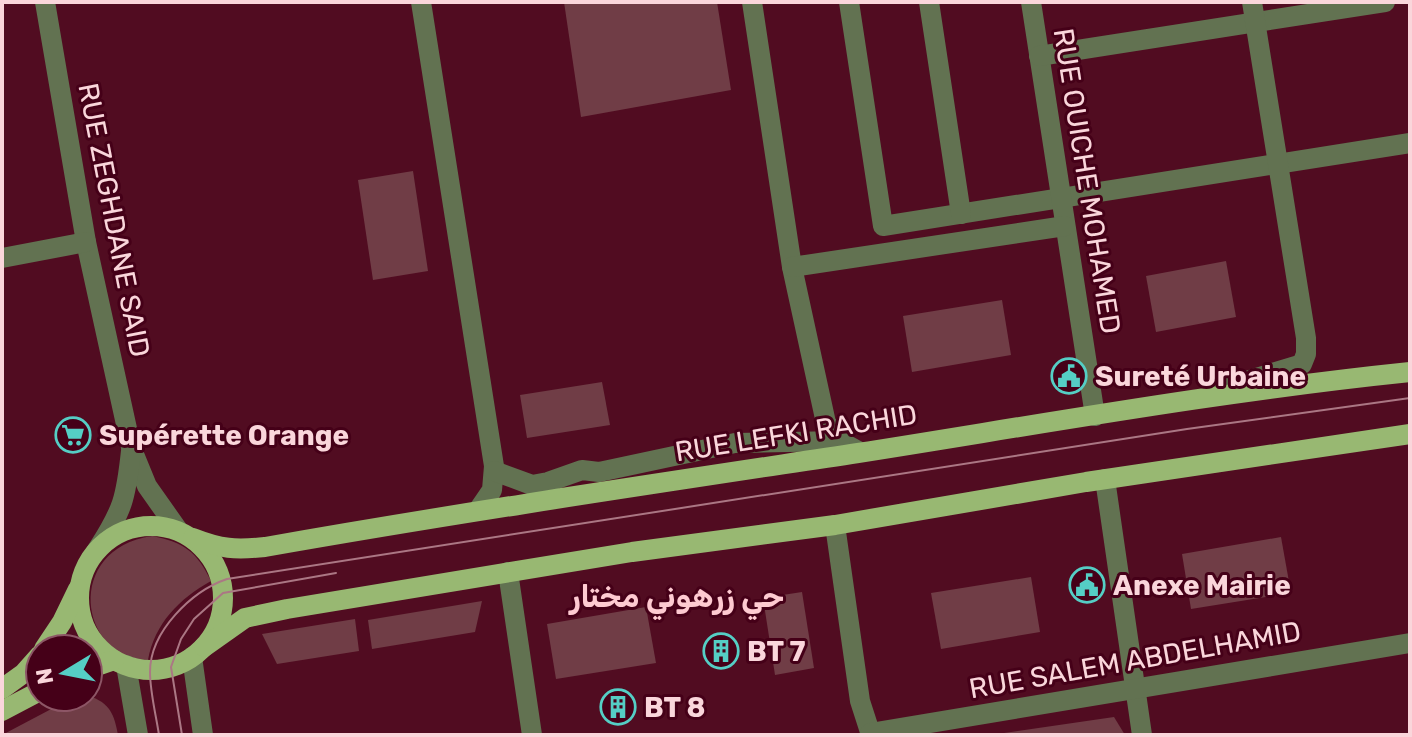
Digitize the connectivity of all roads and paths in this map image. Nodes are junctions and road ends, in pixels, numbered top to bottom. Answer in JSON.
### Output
{"nodes":[{"id":1,"x":45,"y":2,"type":"edge"},
{"id":2,"x":421,"y":2,"type":"edge"},
{"id":3,"x":752,"y":2,"type":"edge"},
{"id":4,"x":849,"y":2,"type":"edge"},
{"id":5,"x":929,"y":2,"type":"edge"},
{"id":6,"x":1031,"y":2,"type":"edge"},
{"id":7,"x":1374,"y":3,"type":"edge"},
{"id":8,"x":1253,"y":12,"type":"edge"},
{"id":9,"x":1039,"y":56,"type":"junction"},
{"id":10,"x":1410,"y":143,"type":"edge"},
{"id":11,"x":1277,"y":164,"type":"junction"},
{"id":12,"x":1059,"y":197,"type":"junction"},
{"id":13,"x":961,"y":214,"type":"junction"},
{"id":14,"x":1065,"y":226,"type":"junction"},
{"id":15,"x":86,"y":242,"type":"junction"},
{"id":16,"x":2,"y":258,"type":"edge"},
{"id":17,"x":792,"y":267,"type":"junction"},
{"id":18,"x":1410,"y":372,"type":"edge"},
{"id":19,"x":1188,"y":399,"type":"junction"},
{"id":20,"x":1095,"y":416,"type":"junction"},
{"id":21,"x":1410,"y":434,"type":"edge"},
{"id":22,"x":840,"y":441,"type":"junction"},
{"id":23,"x":131,"y":447,"type":"junction"},
{"id":24,"x":860,"y":452,"type":"junction"},
{"id":25,"x":494,"y":471,"type":"junction"},
{"id":26,"x":1105,"y":479,"type":"junction"},
{"id":27,"x":518,"y":481,"type":"junction"},
{"id":28,"x":538,"y":500,"type":"junction"},
{"id":29,"x":479,"y":509,"type":"junction"},
{"id":30,"x":835,"y":525,"type":"junction"},
{"id":31,"x":185,"y":534,"type":"junction"},
{"id":32,"x":97,"y":550,"type":"junction"},
{"id":33,"x":508,"y":572,"type":"junction"},
{"id":34,"x":80,"y":585,"type":"junction"},
{"id":35,"x":55,"y":633,"type":"edge"},
{"id":36,"x":1410,"y":643,"type":"edge"},
{"id":37,"x":198,"y":652,"type":"junction"},
{"id":38,"x":120,"y":662,"type":"junction"},
{"id":39,"x":104,"y":666,"type":"edge"},
{"id":40,"x":24,"y":673,"type":"edge"},
{"id":41,"x":1135,"y":688,"type":"junction"},
{"id":42,"x":2,"y":689,"type":"edge"},
{"id":43,"x":24,"y":699,"type":"edge"},
{"id":44,"x":2,"y":711,"type":"edge"},
{"id":45,"x":870,"y":734,"type":"edge"},
{"id":46,"x":138,"y":735,"type":"edge"},
{"id":47,"x":203,"y":735,"type":"edge"},
{"id":48,"x":532,"y":735,"type":"edge"},
{"id":49,"x":1142,"y":735,"type":"edge"}],
"edges":[{"from":1,"to":15,"type":"street","name":"RUE ZEGHDANE SAID"},
{"from":2,"to":25,"type":"street"},
{"from":3,"to":17,"type":"street"},
{"from":4,"to":13,"type":"street"},
{"from":5,"to":13,"type":"street"},
{"from":6,"to":9,"type":"street","name":"RUE OUICHE MOHAMED"},
{"from":7,"to":8,"type":"street"},
{"from":8,"to":9,"type":"street"},
{"from":8,"to":11,"type":"street"},
{"from":9,"to":12,"type":"street","name":"RUE OUICHE MOHAMED"},
{"from":10,"to":11,"type":"street"},
{"from":11,"to":12,"type":"street"},
{"from":11,"to":19,"type":"street"},
{"from":12,"to":13,"type":"street"},
{"from":12,"to":14,"type":"street","name":"RUE OUICHE MOHAMED"},
{"from":14,"to":17,"type":"street"},
{"from":14,"to":20,"type":"street","name":"RUE OUICHE MOHAMED"},
{"from":15,"to":16,"type":"street"},
{"from":15,"to":23,"type":"street","name":"RUE ZEGHDANE SAID"},
{"from":17,"to":22,"type":"street"},
{"from":18,"to":19,"type":"main road","name":"RUE LEFKI RACHID"},
{"from":19,"to":20,"type":"main road","name":"RUE LEFKI RACHID"},
{"from":20,"to":24,"type":"main road","name":"RUE LEFKI RACHID"},
{"from":21,"to":26,"type":"main road"},
{"from":22,"to":24,"type":"street"},
{"from":22,"to":27,"type":"street"},
{"from":23,"to":31,"type":"street"},
{"from":23,"to":32,"type":"street"},
{"from":24,"to":28,"type":"main road","name":"RUE LEFKI RACHID"},
{"from":25,"to":27,"type":"street"},
{"from":25,"to":29,"type":"street"},
{"from":26,"to":30,"type":"main road"},
{"from":26,"to":41,"type":"street"},
{"from":27,"to":28,"type":"street"},
{"from":28,"to":29,"type":"main road","name":"RUE LEFKI RACHID"},
{"from":29,"to":31,"type":"main road","name":"RUE LEFKI RACHID"},
{"from":30,"to":33,"type":"main road"},
{"from":30,"to":45,"type":"street"},
{"from":31,"to":32,"type":"main road"},
{"from":31,"to":37,"type":"main road"},
{"from":32,"to":34,"type":"main road"},
{"from":33,"to":37,"type":"main road"},
{"from":33,"to":48,"type":"street"},
{"from":34,"to":35,"type":"main road"},
{"from":34,"to":38,"type":"main road"},
{"from":36,"to":41,"type":"street","name":"RUE SALEM ABDELHAMID"},
{"from":37,"to":38,"type":"main road"},
{"from":37,"to":47,"type":"street"},
{"from":38,"to":39,"type":"main road"},
{"from":38,"to":46,"type":"street"},
{"from":40,"to":42,"type":"main road"},
{"from":41,"to":45,"type":"street","name":"RUE SALEM ABDELHAMID"},
{"from":41,"to":49,"type":"street"},
{"from":43,"to":44,"type":"main road"}]}
